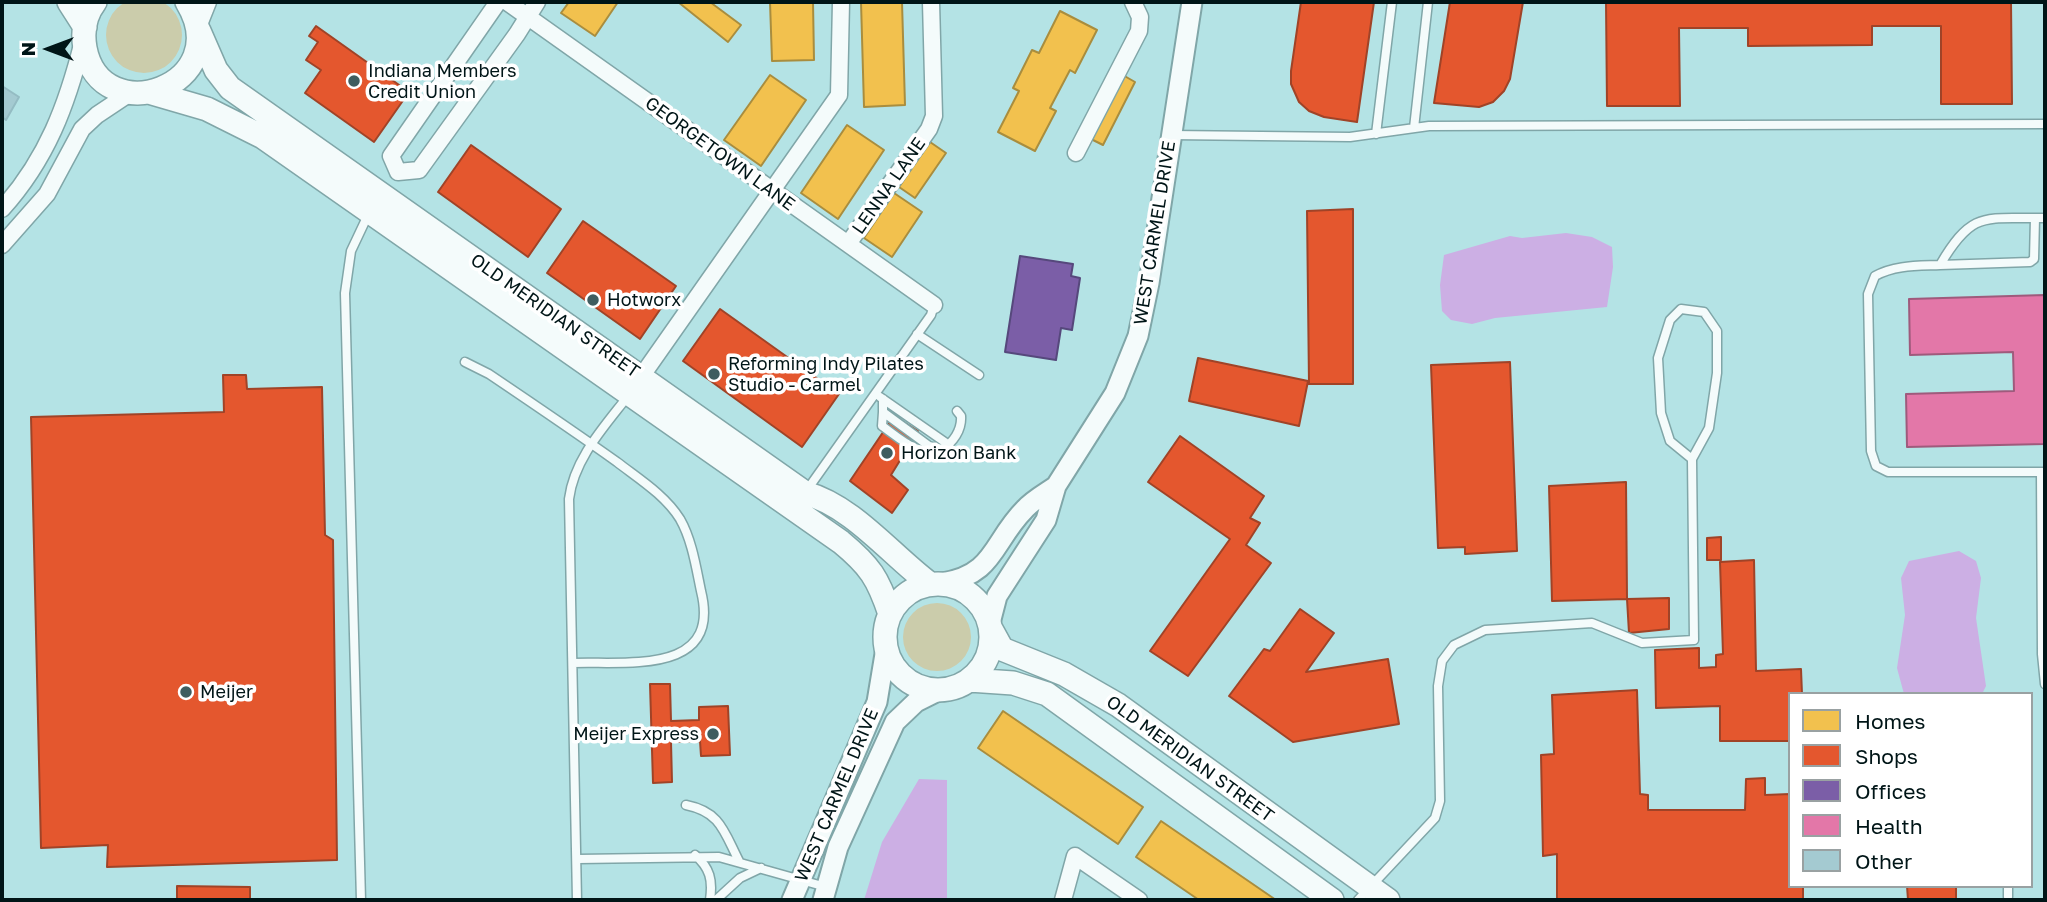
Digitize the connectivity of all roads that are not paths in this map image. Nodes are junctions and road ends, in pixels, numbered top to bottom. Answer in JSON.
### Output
{"nodes":[{"id":1,"x":69,"y":2,"type":"edge"},
{"id":2,"x":96,"y":2,"type":"edge"},
{"id":3,"x":187,"y":2,"type":"edge"},
{"id":4,"x":208,"y":2,"type":"edge"},
{"id":5,"x":498,"y":2,"type":"edge"},
{"id":6,"x":507,"y":2,"type":"edge"},
{"id":7,"x":537,"y":2,"type":"edge"},
{"id":8,"x":841,"y":2,"type":"edge"},
{"id":9,"x":930,"y":2,"type":"edge"},
{"id":10,"x":1133,"y":2,"type":"edge"},
{"id":11,"x":1192,"y":2,"type":"edge"},
{"id":12,"x":1392,"y":2,"type":"edge"},
{"id":13,"x":1428,"y":2,"type":"edge"},
{"id":14,"x":527,"y":15,"type":"junction"},
{"id":15,"x":198,"y":29,"type":"junction"},
{"id":16,"x":84,"y":33,"type":"junction"},
{"id":17,"x":141,"y":93,"type":"junction"},
{"id":18,"x":2045,"y":124,"type":"edge"},
{"id":19,"x":1414,"y":128,"type":"junction"},
{"id":20,"x":1376,"y":134,"type":"junction"},
{"id":21,"x":1171,"y":135,"type":"junction"},
{"id":22,"x":1076,"y":153,"type":"dead end"},
{"id":23,"x":398,"y":172,"type":"junction"},
{"id":24,"x":772,"y":192,"type":"junction"},
{"id":25,"x":376,"y":203,"type":"junction"},
{"id":26,"x":2,"y":209,"type":"edge"},
{"id":27,"x":2035,"y":218,"type":"junction"},
{"id":28,"x":2045,"y":218,"type":"edge"},
{"id":29,"x":848,"y":244,"type":"junction"},
{"id":30,"x":2,"y":245,"type":"edge"},
{"id":31,"x":1940,"y":265,"type":"junction"},
{"id":32,"x":934,"y":305,"type":"joint"},
{"id":33,"x":917,"y":334,"type":"junction"},
{"id":34,"x":465,"y":362,"type":"dead end"},
{"id":35,"x":979,"y":375,"type":"dead end"},
{"id":36,"x":635,"y":385,"type":"junction"},
{"id":37,"x":875,"y":393,"type":"junction"},
{"id":38,"x":883,"y":399,"type":"junction"},
{"id":39,"x":957,"y":411,"type":"dead end"},
{"id":40,"x":592,"y":444,"type":"junction"},
{"id":41,"x":945,"y":447,"type":"junction"},
{"id":42,"x":1692,"y":459,"type":"junction"},
{"id":43,"x":2043,"y":472,"type":"edge"},
{"id":44,"x":1056,"y":486,"type":"junction"},
{"id":45,"x":805,"y":493,"type":"junction"},
{"id":46,"x":936,"y":584,"type":"junction"},
{"id":47,"x":890,"y":614,"type":"junction"},
{"id":48,"x":990,"y":626,"type":"junction"},
{"id":49,"x":886,"y":648,"type":"junction"},
{"id":50,"x":573,"y":663,"type":"junction"},
{"id":51,"x":969,"y":680,"type":"junction"},
{"id":52,"x":2045,"y":684,"type":"edge"},
{"id":53,"x":940,"y":690,"type":"junction"},
{"id":54,"x":686,"y":804,"type":"dead end"},
{"id":55,"x":695,"y":855,"type":"junction"},
{"id":56,"x":578,"y":859,"type":"junction"},
{"id":57,"x":739,"y":861,"type":"junction"},
{"id":58,"x":762,"y":868,"type":"junction"},
{"id":59,"x":799,"y":880,"type":"junction"},
{"id":60,"x":2008,"y":888,"type":"edge"},
{"id":61,"x":824,"y":894,"type":"edge"},
{"id":62,"x":1373,"y":896,"type":"edge"},
{"id":63,"x":2008,"y":897,"type":"dead end"},
{"id":64,"x":361,"y":900,"type":"edge"},
{"id":65,"x":577,"y":900,"type":"edge"},
{"id":66,"x":710,"y":900,"type":"edge"},
{"id":67,"x":716,"y":900,"type":"edge"},
{"id":68,"x":792,"y":900,"type":"edge"},
{"id":69,"x":1063,"y":900,"type":"edge"},
{"id":70,"x":1139,"y":900,"type":"edge"},
{"id":71,"x":1332,"y":900,"type":"edge"}],
"edges":[{"from":1,"to":16,"type":"main road"},
{"from":2,"to":16,"type":"main road"},
{"from":3,"to":15,"type":"main road","name":"OLD MERIDIAN STREET"},
{"from":4,"to":15,"type":"street"},
{"from":5,"to":23,"type":"street"},
{"from":6,"to":14,"type":"street","name":"GEORGETOWN LANE"},
{"from":7,"to":14,"type":"street"},
{"from":8,"to":24,"type":"street"},
{"from":9,"to":29,"type":"street","name":"LENNA LANE"},
{"from":10,"to":22,"type":"street"},
{"from":11,"to":21,"type":"street","name":"WEST CARMEL DRIVE"},
{"from":12,"to":20,"type":"lane"},
{"from":13,"to":19,"type":"lane"},
{"from":14,"to":23,"type":"street"},
{"from":14,"to":24,"type":"street","name":"GEORGETOWN LANE"},
{"from":15,"to":17,"type":"main road"},
{"from":15,"to":25,"type":"main road","name":"OLD MERIDIAN STREET"},
{"from":16,"to":17,"type":"main road","name":"OLD MERIDIAN STREET"},
{"from":16,"to":26,"type":"street"},
{"from":17,"to":25,"type":"main road","name":"OLD MERIDIAN STREET"},
{"from":17,"to":30,"type":"street"},
{"from":18,"to":19,"type":"lane"},
{"from":19,"to":20,"type":"lane"},
{"from":20,"to":21,"type":"lane"},
{"from":21,"to":44,"type":"street","name":"WEST CARMEL DRIVE"},
{"from":23,"to":25,"type":"street"},
{"from":24,"to":29,"type":"street","name":"GEORGETOWN LANE"},
{"from":24,"to":36,"type":"street"},
{"from":25,"to":36,"type":"main road","name":"OLD MERIDIAN STREET"},
{"from":25,"to":64,"type":"lane"},
{"from":27,"to":28,"type":"lane"},
{"from":27,"to":31,"type":"lane"},
{"from":27,"to":31,"type":"lane"},
{"from":29,"to":32,"type":"street","name":"GEORGETOWN LANE"},
{"from":31,"to":43,"type":"lane"},
{"from":32,"to":33,"type":"lane"},
{"from":33,"to":35,"type":"lane"},
{"from":33,"to":37,"type":"lane"},
{"from":34,"to":40,"type":"lane"},
{"from":36,"to":40,"type":"lane"},
{"from":36,"to":45,"type":"main road","name":"OLD MERIDIAN STREET"},
{"from":36,"to":47,"type":"main road","name":"OLD MERIDIAN STREET"},
{"from":37,"to":38,"type":"lane"},
{"from":37,"to":45,"type":"lane"},
{"from":38,"to":41,"type":"lane"},
{"from":38,"to":41,"type":"lane"},
{"from":39,"to":41,"type":"lane"},
{"from":40,"to":50,"type":"lane"},
{"from":40,"to":50,"type":"lane"},
{"from":42,"to":42,"type":"lane"},
{"from":42,"to":62,"type":"lane"},
{"from":43,"to":52,"type":"lane"},
{"from":44,"to":46,"type":"street","name":"WEST CARMEL DRIVE"},
{"from":44,"to":48,"type":"street","name":"WEST CARMEL DRIVE"},
{"from":45,"to":46,"type":"main road","name":"OLD MERIDIAN STREET"},
{"from":46,"to":47,"type":"main road"},
{"from":46,"to":48,"type":"main road"},
{"from":47,"to":49,"type":"main road"},
{"from":48,"to":51,"type":"main road"},
{"from":48,"to":62,"type":"main road","name":"OLD MERIDIAN STREET"},
{"from":49,"to":53,"type":"main road"},
{"from":49,"to":59,"type":"street","name":"WEST CARMEL DRIVE"},
{"from":50,"to":56,"type":"lane"},
{"from":51,"to":53,"type":"main road"},
{"from":51,"to":71,"type":"main road","name":"OLD MERIDIAN STREET"},
{"from":53,"to":61,"type":"street","name":"WEST CARMEL DRIVE"},
{"from":54,"to":57,"type":"lane"},
{"from":55,"to":56,"type":"lane"},
{"from":55,"to":57,"type":"lane"},
{"from":55,"to":66,"type":"lane"},
{"from":56,"to":65,"type":"lane"},
{"from":57,"to":58,"type":"lane"},
{"from":58,"to":59,"type":"lane"},
{"from":58,"to":67,"type":"lane"},
{"from":59,"to":61,"type":"lane"},
{"from":59,"to":68,"type":"street","name":"WEST CARMEL DRIVE"},
{"from":60,"to":63,"type":"lane"},
{"from":69,"to":70,"type":"street"}]}
